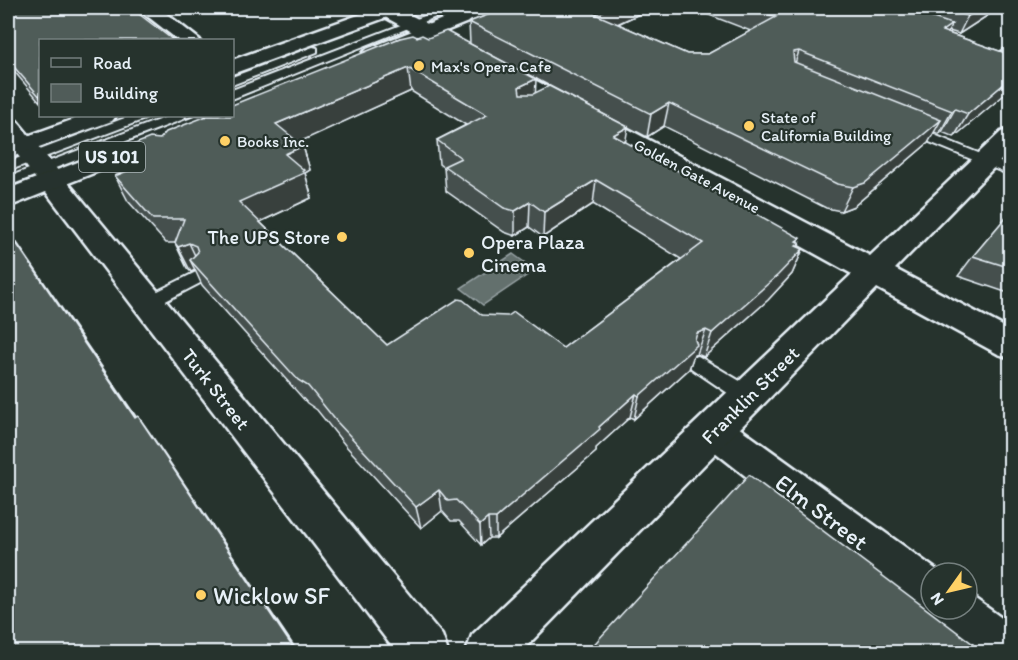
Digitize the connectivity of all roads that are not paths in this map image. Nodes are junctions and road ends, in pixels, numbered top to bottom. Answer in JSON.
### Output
{"nodes":[{"id":1,"x":147,"y":8,"type":"edge"},
{"id":2,"x":453,"y":8,"type":"edge"},
{"id":3,"x":486,"y":8,"type":"edge"},
{"id":4,"x":404,"y":15,"type":"edge"},
{"id":5,"x":189,"y":39,"type":"edge"},
{"id":6,"x":978,"y":50,"type":"edge"},
{"id":7,"x":1007,"y":56,"type":"edge"},
{"id":8,"x":234,"y":67,"type":"edge"},
{"id":9,"x":234,"y":80,"type":"edge"},
{"id":10,"x":234,"y":94,"type":"edge"},
{"id":11,"x":234,"y":108,"type":"edge"},
{"id":12,"x":102,"y":117,"type":"edge"},
{"id":13,"x":137,"y":117,"type":"edge"},
{"id":14,"x":175,"y":117,"type":"edge"},
{"id":15,"x":212,"y":117,"type":"edge"},
{"id":16,"x":900,"y":125,"type":"edge"},
{"id":17,"x":1011,"y":137,"type":"edge"},
{"id":18,"x":27,"y":155,"type":"edge"},
{"id":19,"x":8,"y":166,"type":"edge"},
{"id":20,"x":998,"y":166,"type":"edge"},
{"id":21,"x":8,"y":182,"type":"edge"},
{"id":22,"x":8,"y":199,"type":"edge"},
{"id":23,"x":875,"y":272,"type":"junction"},
{"id":24,"x":200,"y":276,"type":"edge"},
{"id":25,"x":148,"y":303,"type":"junction"},
{"id":26,"x":1011,"y":345,"type":"edge"},
{"id":27,"x":698,"y":363,"type":"edge"},
{"id":28,"x":748,"y":396,"type":"junction"},
{"id":29,"x":714,"y":430,"type":"junction"},
{"id":30,"x":919,"y":584,"type":"edge"},
{"id":31,"x":968,"y":621,"type":"edge"},
{"id":32,"x":425,"y":652,"type":"edge"},
{"id":33,"x":489,"y":652,"type":"edge"},
{"id":34,"x":1010,"y":652,"type":"edge"}],
"edges":[{"from":1,"to":5,"type":"main road"},
{"from":2,"to":4,"type":"lane"},
{"from":3,"to":4,"type":"main road"},
{"from":4,"to":8,"type":"main road"},
{"from":4,"to":9,"type":"lane"},
{"from":4,"to":10,"type":"lane"},
{"from":4,"to":11,"type":"main road"},
{"from":4,"to":23,"type":"main road","name":"Golden Gate Avenue"},
{"from":6,"to":7,"type":"main road"},
{"from":12,"to":18,"type":"main road","number":"US 101"},
{"from":13,"to":18,"type":"lane"},
{"from":14,"to":18,"type":"lane"},
{"from":15,"to":18,"type":"main road","number":"US 101"},
{"from":16,"to":20,"type":"lane"},
{"from":17,"to":20,"type":"main road","name":"Franklin Street"},
{"from":18,"to":19,"type":"lane"},
{"from":18,"to":21,"type":"lane"},
{"from":18,"to":22,"type":"main road","number":"US 101"},
{"from":18,"to":25,"type":"main road","name":"Turk Street"},
{"from":20,"to":23,"type":"main road","name":"Franklin Street"},
{"from":23,"to":26,"type":"main road","name":"Golden Gate Avenue"},
{"from":23,"to":28,"type":"main road","name":"Franklin Street"},
{"from":24,"to":25,"type":"lane"},
{"from":25,"to":32,"type":"main road","name":"Turk Street"},
{"from":27,"to":28,"type":"lane"},
{"from":28,"to":29,"type":"main road","name":"Franklin Street"},
{"from":29,"to":30,"type":"main road","name":"Elm Street"},
{"from":29,"to":33,"type":"main road","name":"Franklin Street"},
{"from":31,"to":34,"type":"main road"}]}
